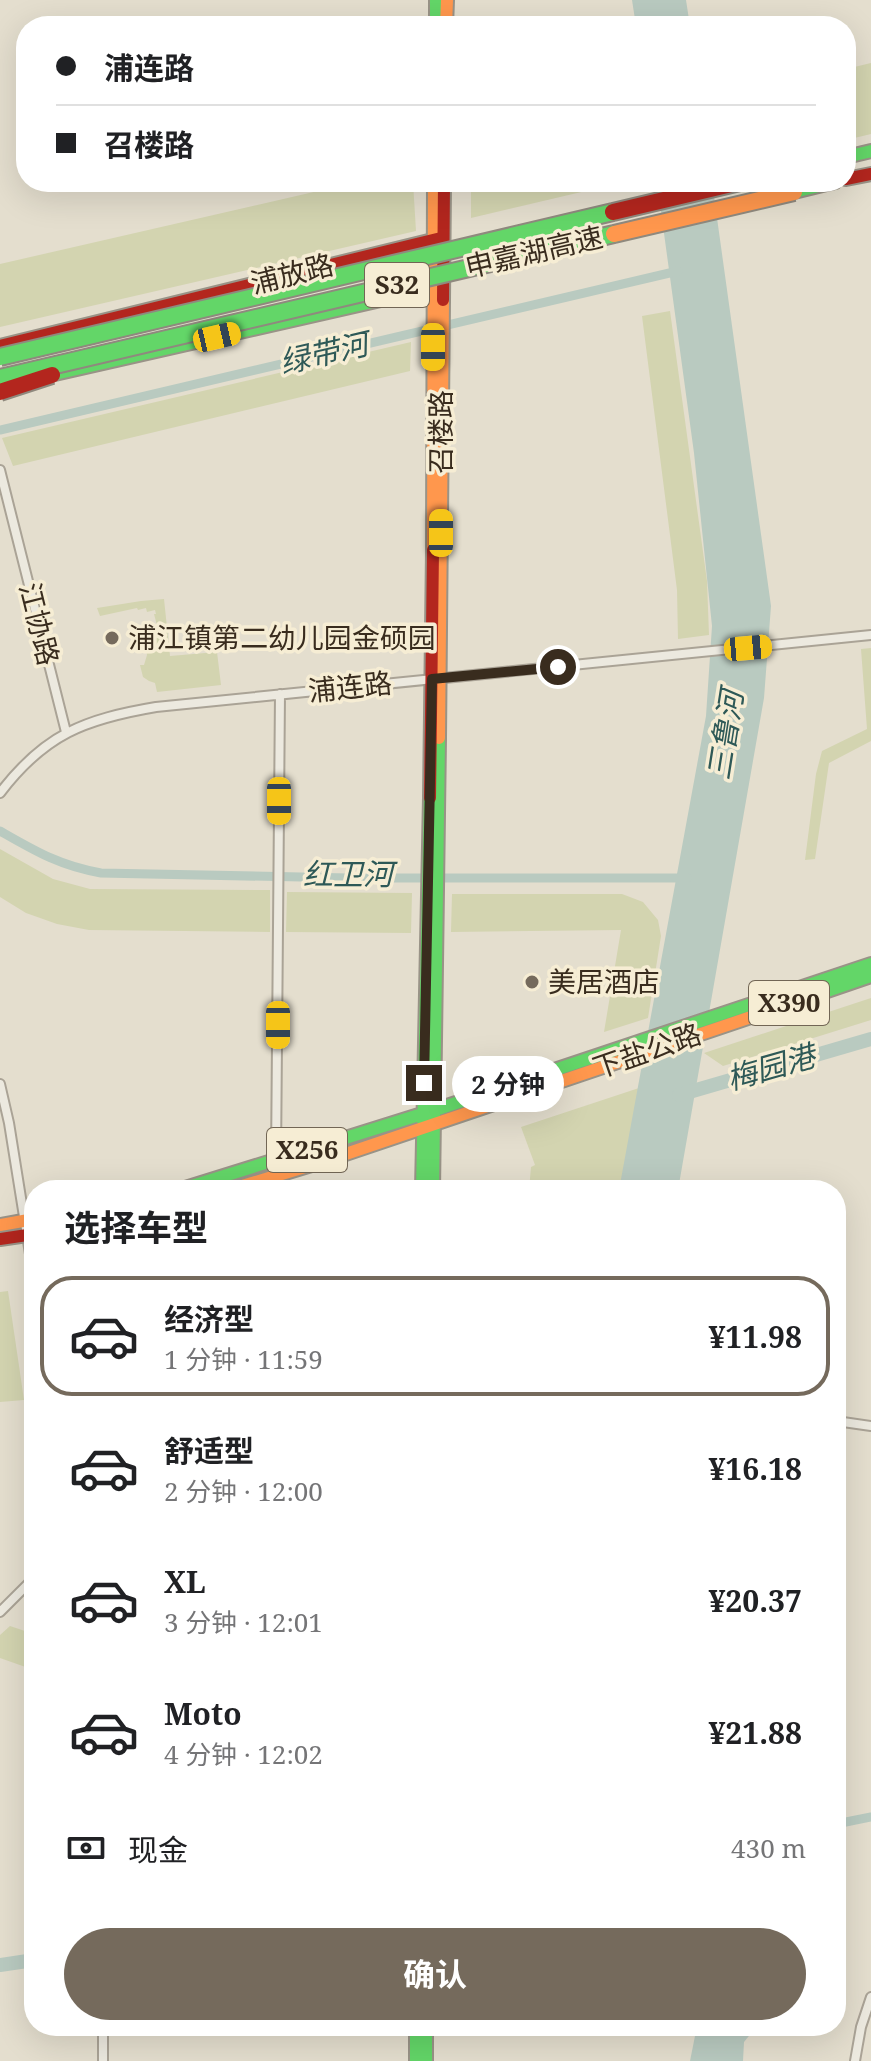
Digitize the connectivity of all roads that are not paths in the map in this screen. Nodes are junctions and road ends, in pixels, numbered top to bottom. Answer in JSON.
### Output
{"nodes":[{"id":1,"x":435,"y":192,"type":"edge"},
{"id":2,"x":443,"y":192,"type":"edge"},
{"id":3,"x":698,"y":192,"type":"edge"},
{"id":4,"x":794,"y":192,"type":"edge"},
{"id":5,"x":439,"y":238,"type":"junction"},
{"id":6,"x":438,"y":286,"type":"junction"},
{"id":7,"x":128,"y":348,"type":"junction"},
{"id":8,"x":0,"y":351,"type":"edge"},
{"id":9,"x":0,"y":378,"type":"edge"},
{"id":10,"x":0,"y":389,"type":"edge"},
{"id":11,"x":0,"y":470,"type":"edge"},
{"id":12,"x":871,"y":635,"type":"edge"},
{"id":13,"x":436,"y":678,"type":"junction"},
{"id":14,"x":280,"y":694,"type":"junction"},
{"id":15,"x":66,"y":732,"type":"junction"},
{"id":16,"x":0,"y":793,"type":"edge"},
{"id":17,"x":871,"y":964,"type":"edge"},
{"id":18,"x":871,"y":976,"type":"edge"},
{"id":19,"x":708,"y":1024,"type":"junction"},
{"id":20,"x":0,"y":1084,"type":"edge"},
{"id":21,"x":429,"y":1119,"type":"junction"},
{"id":22,"x":276,"y":1159,"type":"junction"},
{"id":23,"x":210,"y":1180,"type":"edge"},
{"id":24,"x":262,"y":1180,"type":"edge"},
{"id":25,"x":423,"y":1180,"type":"edge"},
{"id":26,"x":432,"y":1180,"type":"edge"},
{"id":27,"x":24,"y":1197,"type":"edge"},
{"id":28,"x":0,"y":1225,"type":"edge"},
{"id":29,"x":24,"y":1227,"type":"edge"},
{"id":30,"x":24,"y":1229,"type":"edge"},
{"id":31,"x":0,"y":1239,"type":"edge"},
{"id":32,"x":846,"y":1422,"type":"edge"},
{"id":33,"x":871,"y":1426,"type":"edge"},
{"id":34,"x":24,"y":1588,"type":"edge"},
{"id":35,"x":0,"y":1612,"type":"edge"},
{"id":36,"x":871,"y":1997,"type":"edge"},
{"id":37,"x":103,"y":2036,"type":"edge"},
{"id":38,"x":420,"y":2036,"type":"edge"},
{"id":39,"x":422,"y":2036,"type":"edge"},
{"id":40,"x":103,"y":2061,"type":"edge"},
{"id":41,"x":416,"y":2061,"type":"edge"},
{"id":42,"x":426,"y":2061,"type":"edge"},
{"id":43,"x":855,"y":2061,"type":"edge"}],
"edges":[{"from":1,"to":5,"type":"main road"},
{"from":2,"to":5,"type":"main road"},
{"from":3,"to":8,"type":"main road","name":"申嘉湖高速","number":"S32","bridge":true},
{"from":4,"to":7,"type":"main road","name":"申嘉湖高速","number":"S32","bridge":true},
{"from":5,"to":6,"type":"main road"},
{"from":5,"to":8,"type":"main road","name":"浦放路"},
{"from":6,"to":10,"type":"main road"},
{"from":6,"to":13,"type":"main road","name":"召楼路"},
{"from":7,"to":9,"type":"main road","name":"申嘉湖高速","number":"S32","bridge":true},
{"from":7,"to":10,"type":"main road","bridge":true},
{"from":11,"to":15,"type":"street","name":"江协路"},
{"from":12,"to":13,"type":"street","name":"浦连路"},
{"from":13,"to":14,"type":"street","name":"浦连路"},
{"from":13,"to":21,"type":"main road","name":"召楼路"},
{"from":14,"to":15,"type":"street","name":"浦连路"},
{"from":14,"to":22,"type":"street"},
{"from":15,"to":16,"type":"street","name":"浦连路"},
{"from":17,"to":19,"type":"main road","name":"下盐公路","number":"X390"},
{"from":18,"to":19,"type":"main road","name":"下盐公路","number":"X390"},
{"from":19,"to":21,"type":"main road","name":"下盐公路","number":"X390"},
{"from":20,"to":27,"type":"street"},
{"from":21,"to":22,"type":"main road","number":"X256"},
{"from":21,"to":24,"type":"main road","number":"X256"},
{"from":21,"to":25,"type":"main road"},
{"from":21,"to":26,"type":"main road"},
{"from":22,"to":23,"type":"main road","number":"X256"},
{"from":28,"to":29,"type":"main road"},
{"from":30,"to":31,"type":"main road"},
{"from":32,"to":33,"type":"street"},
{"from":34,"to":35,"type":"street"},
{"from":36,"to":43,"type":"street"},
{"from":37,"to":40,"type":"street"},
{"from":38,"to":41,"type":"main road"},
{"from":39,"to":42,"type":"main road"}]}
